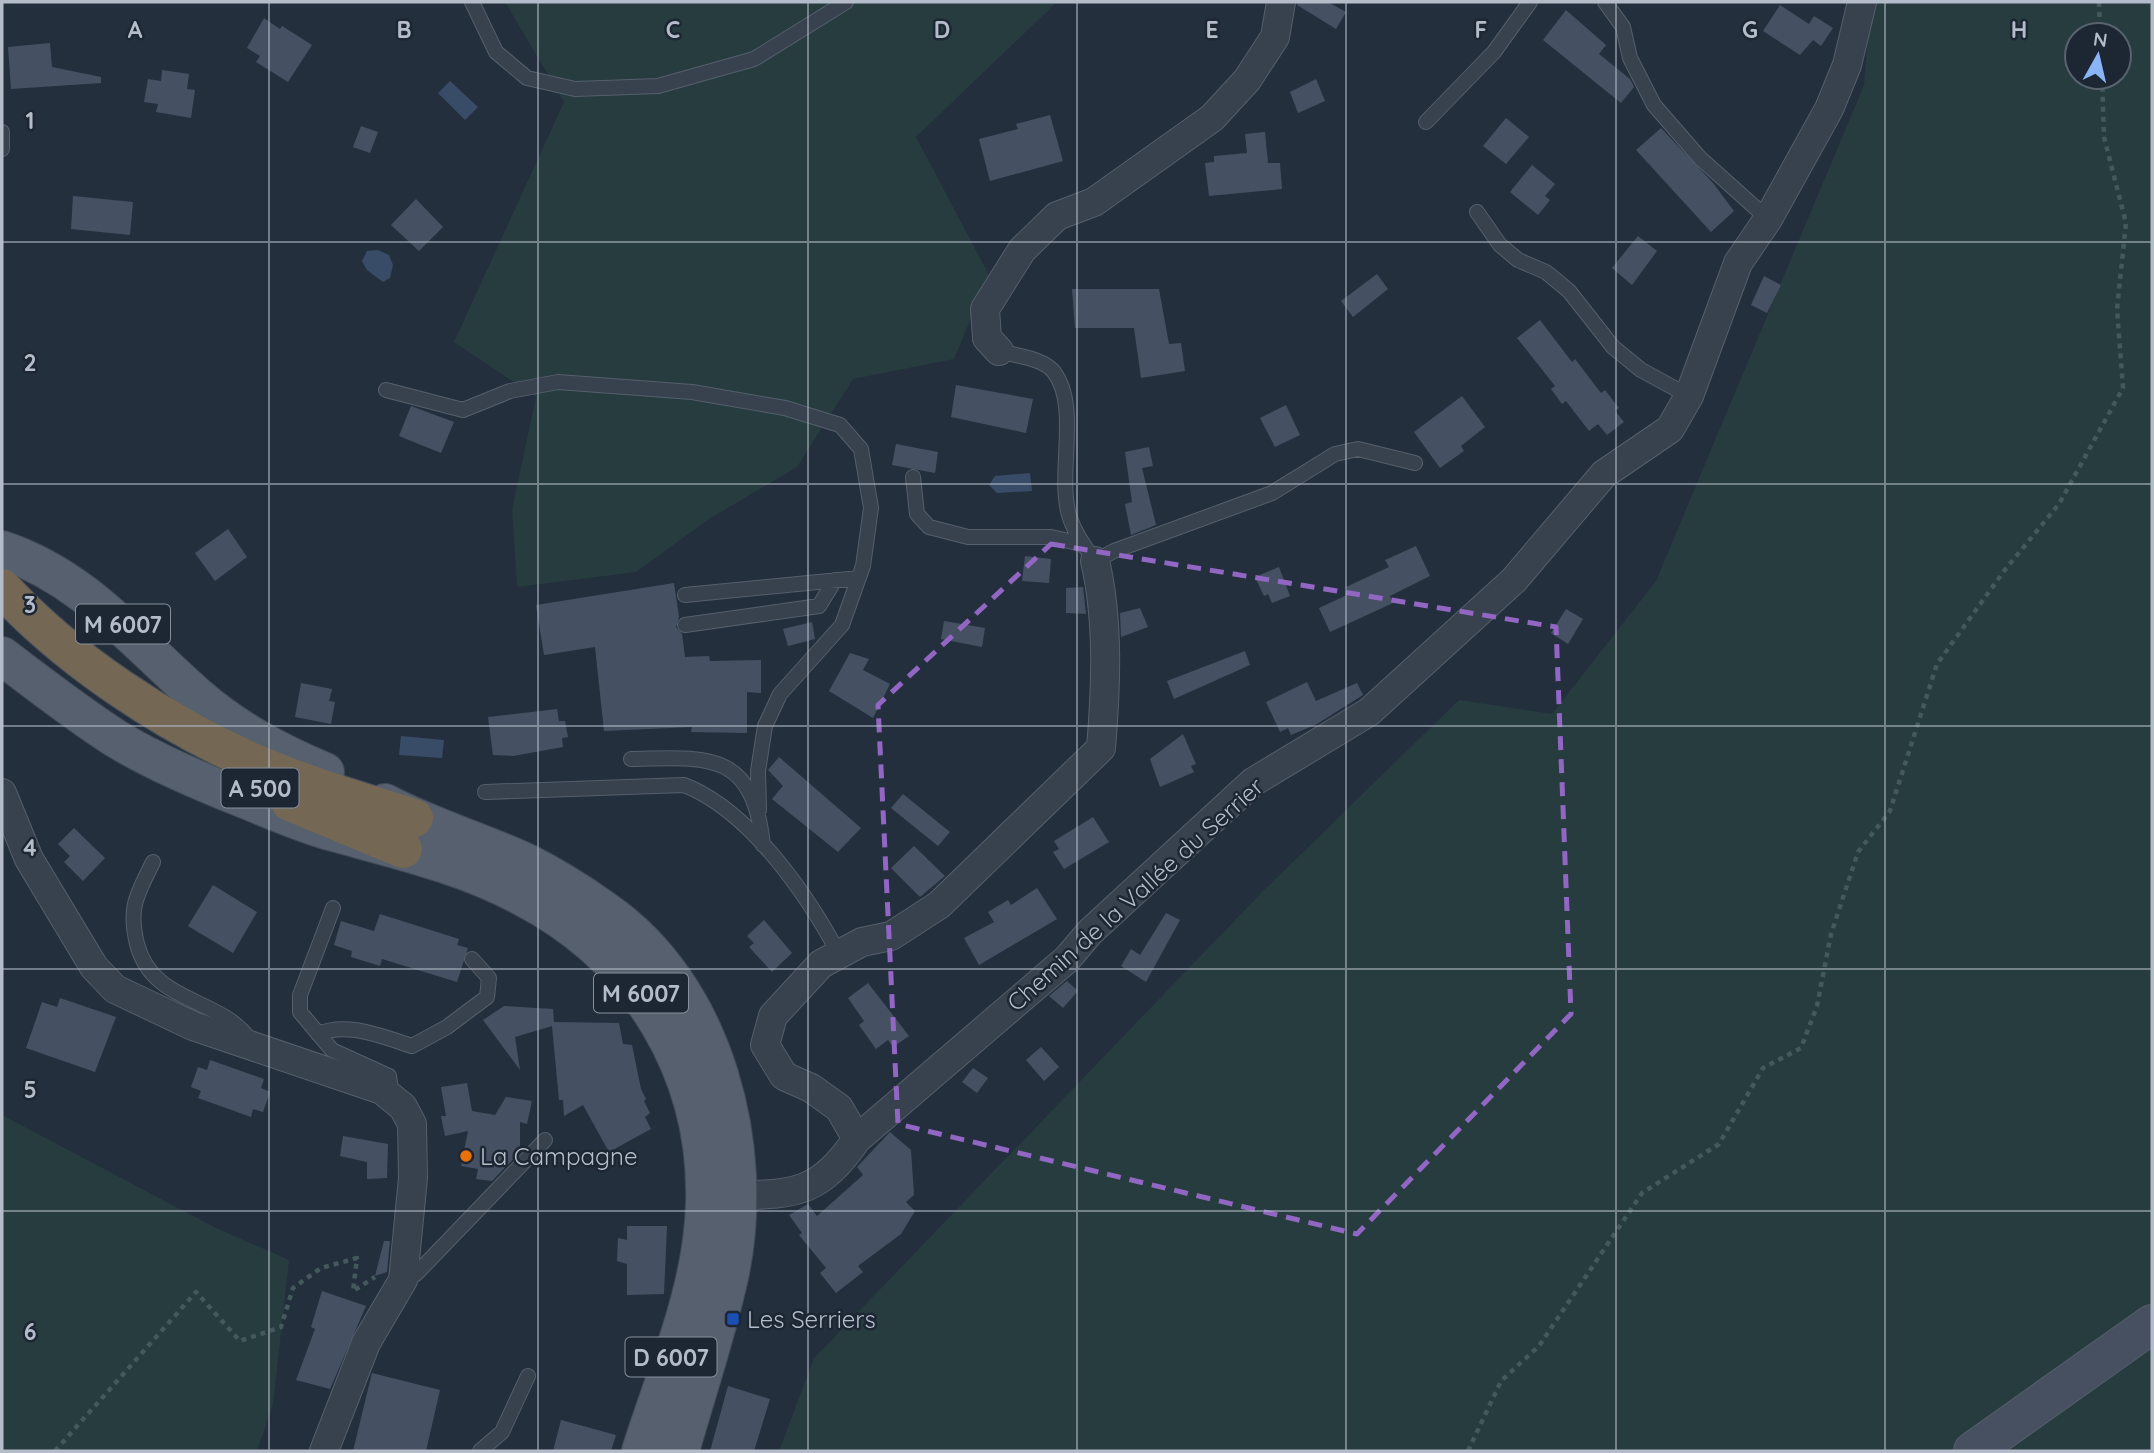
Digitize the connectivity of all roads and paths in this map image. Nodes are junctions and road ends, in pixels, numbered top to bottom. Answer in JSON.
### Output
{"nodes":[{"id":1,"x":472,"y":2,"type":"edge"},
{"id":2,"x":846,"y":2,"type":"edge"},
{"id":3,"x":1281,"y":2,"type":"edge"},
{"id":4,"x":1530,"y":2,"type":"edge"},
{"id":5,"x":1605,"y":2,"type":"edge"},
{"id":6,"x":1862,"y":2,"type":"edge"},
{"id":7,"x":2099,"y":2,"type":"edge"},
{"id":8,"x":2100,"y":21,"type":"edge"},
{"id":9,"x":2102,"y":91,"type":"edge"},
{"id":10,"x":1426,"y":122,"type":"dead end"},
{"id":11,"x":2,"y":132,"type":"edge"},
{"id":12,"x":2,"y":149,"type":"edge"},
{"id":13,"x":1477,"y":212,"type":"dead end"},
{"id":14,"x":1768,"y":219,"type":"junction"},
{"id":15,"x":999,"y":351,"type":"joint"},
{"id":16,"x":386,"y":390,"type":"dead end"},
{"id":17,"x":1689,"y":396,"type":"junction"},
{"id":18,"x":1415,"y":463,"type":"dead end"},
{"id":19,"x":913,"y":477,"type":"dead end"},
{"id":20,"x":2,"y":550,"type":"edge"},
{"id":21,"x":1088,"y":552,"type":"junction"},
{"id":22,"x":859,"y":578,"type":"junction"},
{"id":23,"x":835,"y":580,"type":"junction"},
{"id":24,"x":2,"y":589,"type":"edge"},
{"id":25,"x":685,"y":595,"type":"dead end"},
{"id":26,"x":2,"y":616,"type":"edge"},
{"id":27,"x":685,"y":625,"type":"dead end"},
{"id":28,"x":2,"y":656,"type":"edge"},
{"id":29,"x":128,"y":705,"type":"junction"},
{"id":30,"x":631,"y":759,"type":"dead end"},
{"id":31,"x":485,"y":792,"type":"dead end"},
{"id":32,"x":2,"y":793,"type":"edge"},
{"id":33,"x":759,"y":810,"type":"junction"},
{"id":34,"x":409,"y":834,"type":"junction"},
{"id":35,"x":763,"y":845,"type":"junction"},
{"id":36,"x":153,"y":862,"type":"dead end"},
{"id":37,"x":333,"y":908,"type":"dead end"},
{"id":38,"x":839,"y":954,"type":"junction"},
{"id":39,"x":472,"y":959,"type":"dead end"},
{"id":40,"x":318,"y":1034,"type":"junction"},
{"id":41,"x":255,"y":1047,"type":"junction"},
{"id":42,"x":392,"y":1098,"type":"junction"},
{"id":43,"x":857,"y":1139,"type":"junction"},
{"id":44,"x":545,"y":1140,"type":"dead end"},
{"id":45,"x":737,"y":1201,"type":"junction"},
{"id":46,"x":699,"y":1261,"type":"joint"},
{"id":47,"x":403,"y":1276,"type":"junction"},
{"id":48,"x":2152,"y":1324,"type":"edge"},
{"id":49,"x":528,"y":1376,"type":"dead end"},
{"id":50,"x":55,"y":1451,"type":"edge"},
{"id":51,"x":324,"y":1451,"type":"edge"},
{"id":52,"x":480,"y":1451,"type":"edge"},
{"id":53,"x":641,"y":1451,"type":"edge"},
{"id":54,"x":680,"y":1451,"type":"edge"},
{"id":55,"x":1468,"y":1451,"type":"edge"},
{"id":56,"x":1973,"y":1451,"type":"edge"}],
"edges":[{"from":1,"to":2,"type":"lane"},
{"from":3,"to":15,"type":"street"},
{"from":4,"to":10,"type":"lane"},
{"from":5,"to":14,"type":"lane"},
{"from":6,"to":14,"type":"street","name":"Chemin de la Vallée du Serrier"},
{"from":7,"to":8,"type":"path"},
{"from":9,"to":55,"type":"path"},
{"from":11,"to":12,"type":"lane"},
{"from":13,"to":17,"type":"lane"},
{"from":14,"to":17,"type":"street","name":"Chemin de la Vallée du Serrier"},
{"from":15,"to":21,"type":"lane"},
{"from":16,"to":22,"type":"lane"},
{"from":17,"to":43,"type":"street","name":"Chemin de la Vallée du Serrier"},
{"from":18,"to":21,"type":"lane"},
{"from":19,"to":21,"type":"lane"},
{"from":20,"to":34,"type":"main road","number":"M 6007"},
{"from":21,"to":38,"type":"street"},
{"from":22,"to":23,"type":"lane"},
{"from":22,"to":33,"type":"lane"},
{"from":23,"to":25,"type":"lane"},
{"from":23,"to":27,"type":"lane"},
{"from":24,"to":29,"type":"highway","number":"A 500"},
{"from":26,"to":29,"type":"highway","number":"A 500"},
{"from":28,"to":34,"type":"main road","number":"M 6007"},
{"from":29,"to":34,"type":"highway","number":"A 500"},
{"from":30,"to":33,"type":"lane"},
{"from":31,"to":35,"type":"lane"},
{"from":32,"to":41,"type":"street"},
{"from":33,"to":35,"type":"lane"},
{"from":34,"to":45,"type":"main road","number":"M 6007"},
{"from":34,"to":46,"type":"main road","number":"M 6007"},
{"from":35,"to":38,"type":"lane"},
{"from":36,"to":41,"type":"lane"},
{"from":37,"to":40,"type":"lane"},
{"from":38,"to":43,"type":"street"},
{"from":39,"to":40,"type":"lane"},
{"from":40,"to":42,"type":"lane"},
{"from":41,"to":42,"type":"street"},
{"from":42,"to":47,"type":"street"},
{"from":43,"to":45,"type":"street","name":"Chemin de la Vallée du Serrier"},
{"from":44,"to":47,"type":"lane"},
{"from":45,"to":54,"type":"main road","number":"D 6007"},
{"from":46,"to":53,"type":"main road","number":"D 6007"},
{"from":47,"to":50,"type":"path"},
{"from":47,"to":51,"type":"street"},
{"from":48,"to":56,"type":"street"},
{"from":49,"to":52,"type":"lane"}]}
